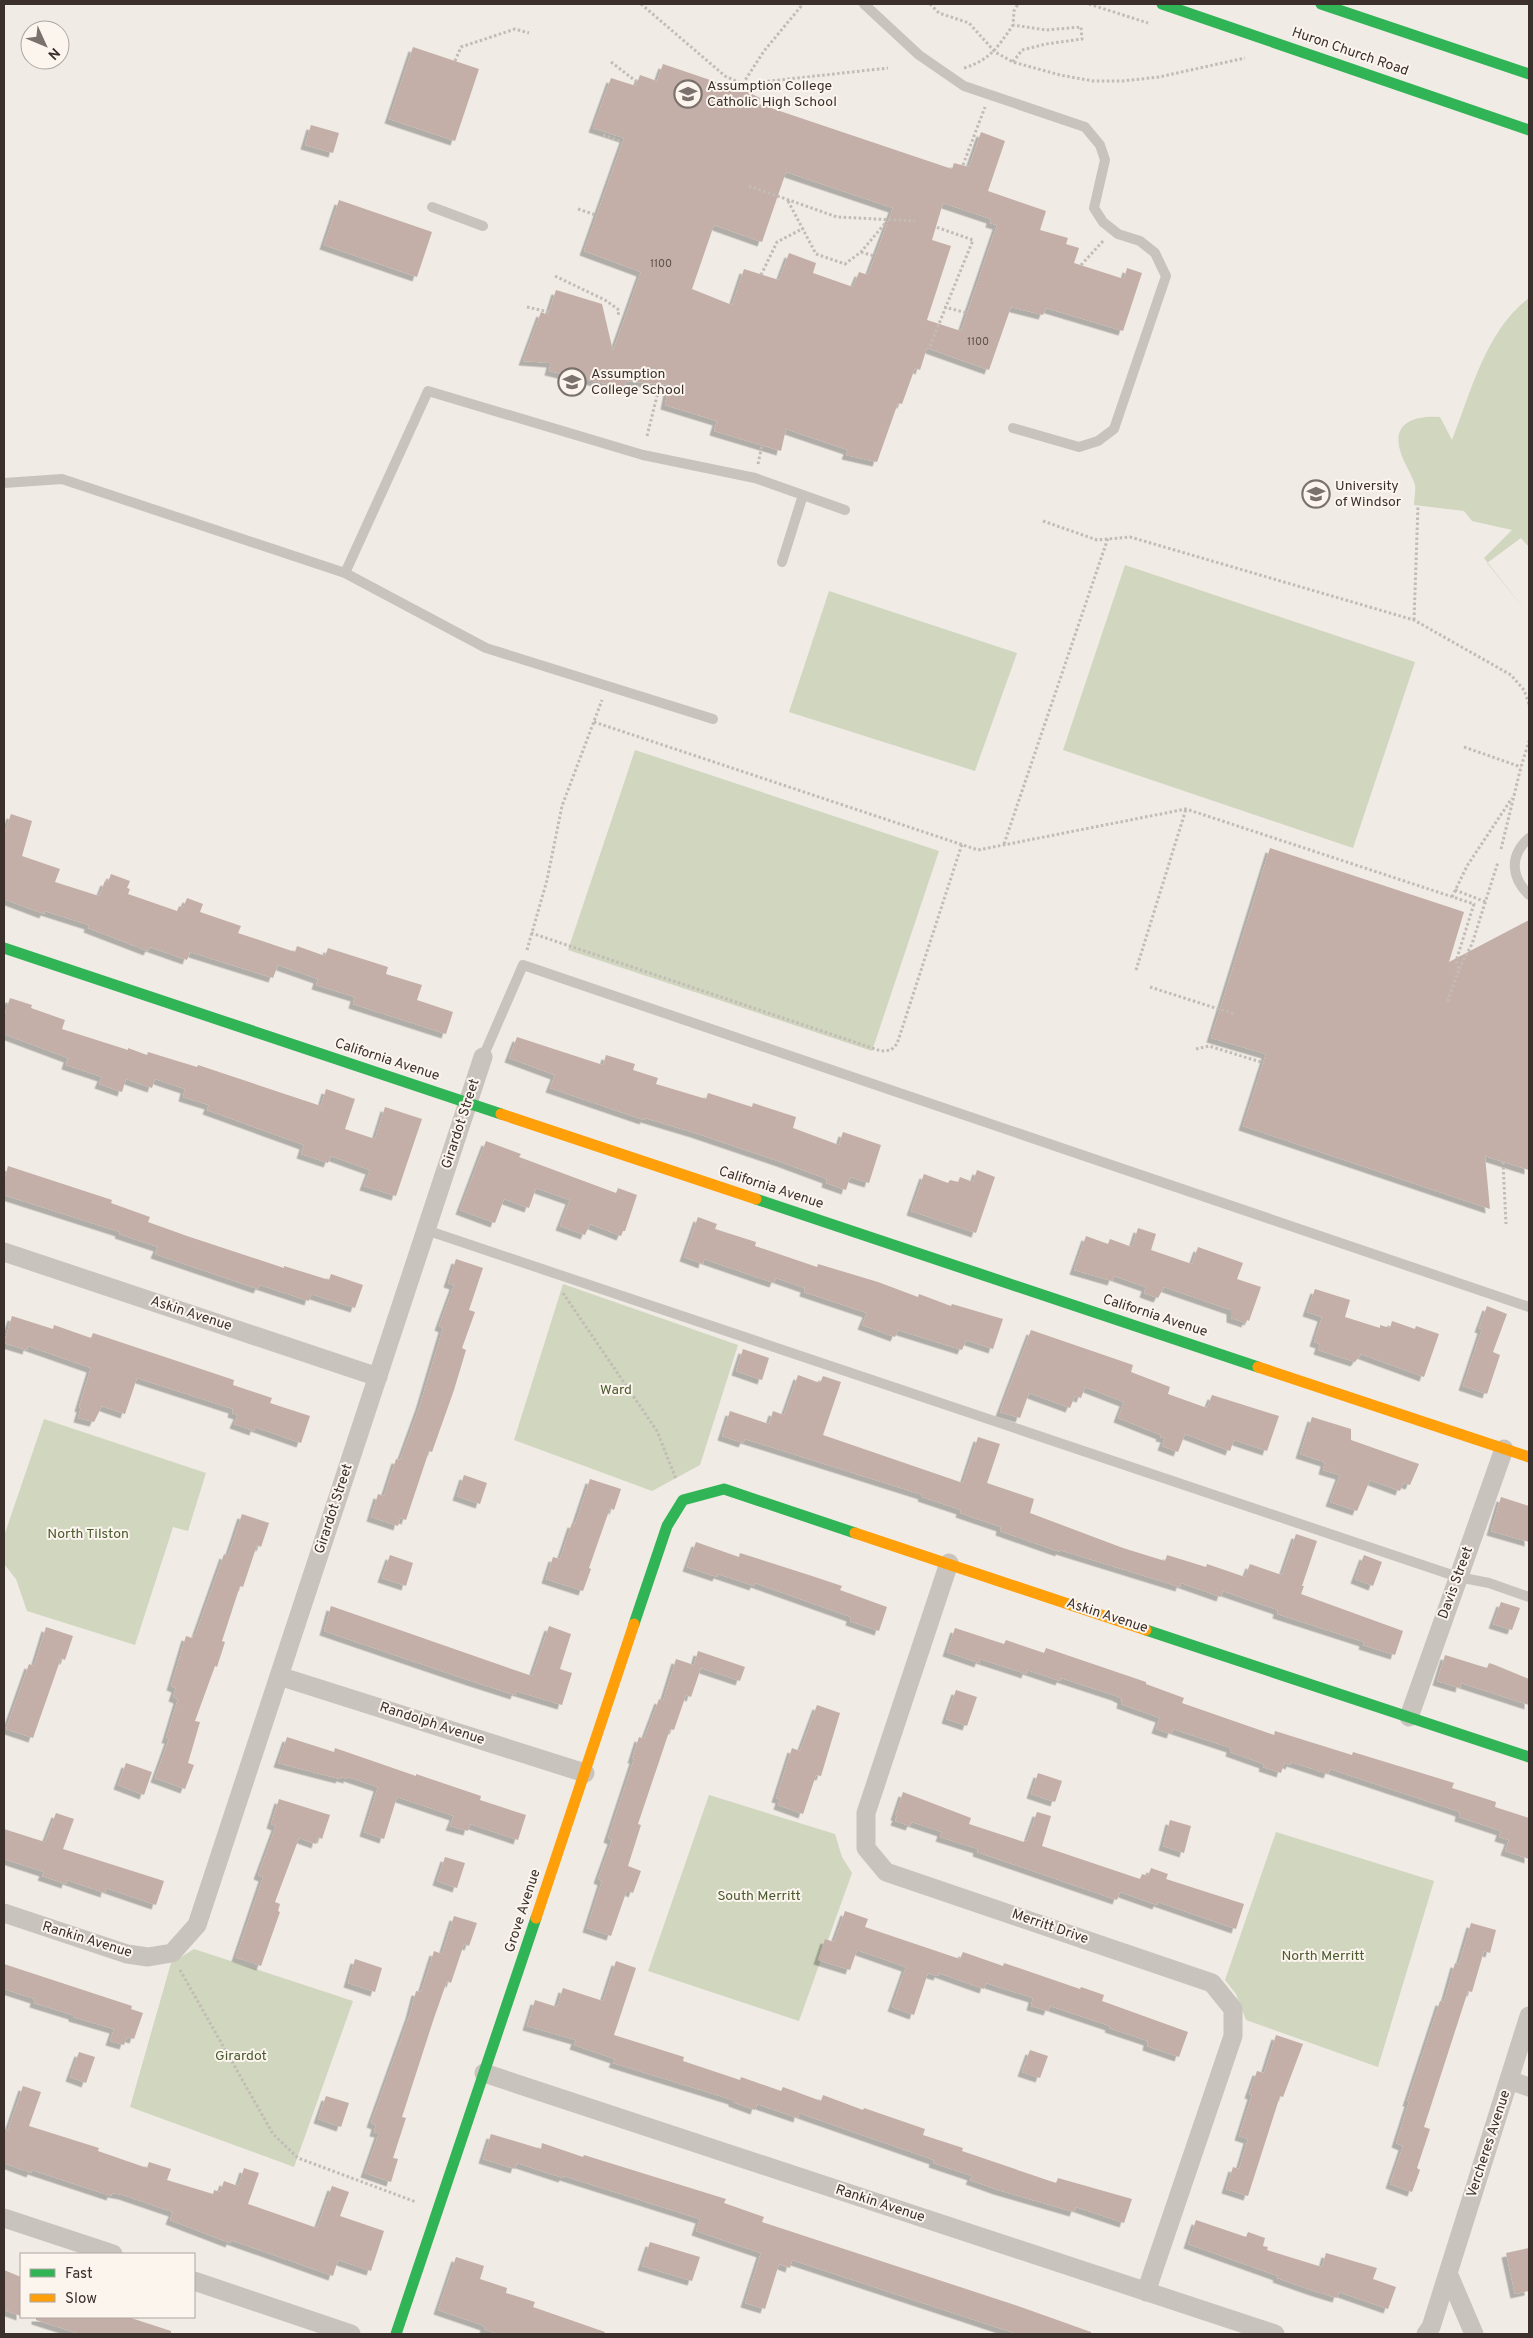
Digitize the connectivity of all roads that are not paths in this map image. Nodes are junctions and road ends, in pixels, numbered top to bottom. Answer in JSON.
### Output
{"nodes":[{"id":1,"x":864,"y":4,"type":"edge"},
{"id":2,"x":1162,"y":4,"type":"edge"},
{"id":3,"x":1321,"y":4,"type":"edge"},
{"id":4,"x":1529,"y":74,"type":"edge"},
{"id":5,"x":1529,"y":130,"type":"edge"},
{"id":6,"x":432,"y":207,"type":"dead end"},
{"id":7,"x":482,"y":226,"type":"dead end"},
{"id":8,"x":1013,"y":428,"type":"dead end"},
{"id":9,"x":4,"y":483,"type":"edge"},
{"id":10,"x":802,"y":495,"type":"junction"},
{"id":11,"x":845,"y":510,"type":"dead end"},
{"id":12,"x":782,"y":562,"type":"dead end"},
{"id":13,"x":345,"y":573,"type":"junction"},
{"id":14,"x":713,"y":719,"type":"dead end"},
{"id":15,"x":1529,"y":838,"type":"edge"},
{"id":16,"x":1529,"y":895,"type":"edge"},
{"id":17,"x":4,"y":948,"type":"edge"},
{"id":18,"x":483,"y":1057,"type":"joint"},
{"id":19,"x":468,"y":1103,"type":"junction"},
{"id":20,"x":426,"y":1230,"type":"junction"},
{"id":21,"x":4,"y":1252,"type":"edge"},
{"id":22,"x":1529,"y":1307,"type":"edge"},
{"id":23,"x":378,"y":1377,"type":"junction"},
{"id":24,"x":1504,"y":1449,"type":"junction"},
{"id":25,"x":1529,"y":1457,"type":"edge"},
{"id":26,"x":683,"y":1500,"type":"joint"},
{"id":27,"x":949,"y":1563,"type":"junction"},
{"id":28,"x":1458,"y":1577,"type":"junction"},
{"id":29,"x":1529,"y":1597,"type":"edge"},
{"id":30,"x":279,"y":1676,"type":"junction"},
{"id":31,"x":1408,"y":1717,"type":"junction"},
{"id":32,"x":1529,"y":1757,"type":"edge"},
{"id":33,"x":585,"y":1773,"type":"junction"},
{"id":34,"x":4,"y":1913,"type":"edge"},
{"id":35,"x":176,"y":1960,"type":"joint"},
{"id":36,"x":1529,"y":2016,"type":"edge"},
{"id":37,"x":484,"y":2073,"type":"junction"},
{"id":38,"x":1509,"y":2080,"type":"junction"},
{"id":39,"x":1529,"y":2087,"type":"edge"},
{"id":40,"x":4,"y":2218,"type":"edge"},
{"id":41,"x":110,"y":2253,"type":"edge"},
{"id":42,"x":1448,"y":2273,"type":"junction"},
{"id":43,"x":195,"y":2282,"type":"edge"},
{"id":44,"x":1146,"y":2292,"type":"junction"},
{"id":45,"x":351,"y":2334,"type":"edge"},
{"id":46,"x":396,"y":2334,"type":"edge"},
{"id":47,"x":1275,"y":2334,"type":"edge"},
{"id":48,"x":1426,"y":2334,"type":"edge"},
{"id":49,"x":1474,"y":2334,"type":"edge"}],
"edges":[{"from":1,"to":8,"type":"lane"},
{"from":2,"to":5,"type":"main road","name":"Huron Church Road"},
{"from":3,"to":4,"type":"main road"},
{"from":6,"to":7,"type":"lane"},
{"from":9,"to":13,"type":"lane"},
{"from":10,"to":11,"type":"lane"},
{"from":10,"to":12,"type":"lane"},
{"from":10,"to":13,"type":"lane"},
{"from":13,"to":14,"type":"lane"},
{"from":15,"to":16,"type":"lane"},
{"from":17,"to":19,"type":"main road","name":"California Avenue"},
{"from":18,"to":19,"type":"street","name":"Girardot Street"},
{"from":18,"to":22,"type":"lane"},
{"from":19,"to":20,"type":"street","name":"Girardot Street"},
{"from":19,"to":24,"type":"main road","name":"California Avenue"},
{"from":20,"to":23,"type":"street","name":"Girardot Street"},
{"from":20,"to":28,"type":"lane"},
{"from":21,"to":23,"type":"street","name":"Askin Avenue"},
{"from":23,"to":30,"type":"street","name":"Girardot Street"},
{"from":24,"to":25,"type":"main road","name":"California Avenue"},
{"from":24,"to":28,"type":"street","name":"Davis Street"},
{"from":26,"to":27,"type":"main road","name":"Askin Avenue"},
{"from":26,"to":33,"type":"main road","name":"Grove Avenue"},
{"from":27,"to":31,"type":"main road","name":"Askin Avenue"},
{"from":27,"to":44,"type":"street","name":"Merritt Drive"},
{"from":28,"to":29,"type":"lane"},
{"from":28,"to":31,"type":"street","name":"Davis Street"},
{"from":30,"to":33,"type":"street","name":"Randolph Avenue"},
{"from":30,"to":35,"type":"street","name":"Girardot Street"},
{"from":31,"to":32,"type":"main road","name":"Askin Avenue"},
{"from":33,"to":37,"type":"main road","name":"Grove Avenue"},
{"from":34,"to":35,"type":"street","name":"Rankin Avenue"},
{"from":36,"to":38,"type":"street","name":"Vercheres Avenue"},
{"from":37,"to":44,"type":"street","name":"Rankin Avenue"},
{"from":37,"to":46,"type":"main road","name":"Grove Avenue"},
{"from":38,"to":39,"type":"street"},
{"from":38,"to":42,"type":"street","name":"Vercheres Avenue"},
{"from":40,"to":41,"type":"street"},
{"from":42,"to":48,"type":"street","name":"Vercheres Avenue"},
{"from":42,"to":49,"type":"street"},
{"from":43,"to":45,"type":"street"},
{"from":44,"to":47,"type":"street","name":"Rankin Avenue"}]}
